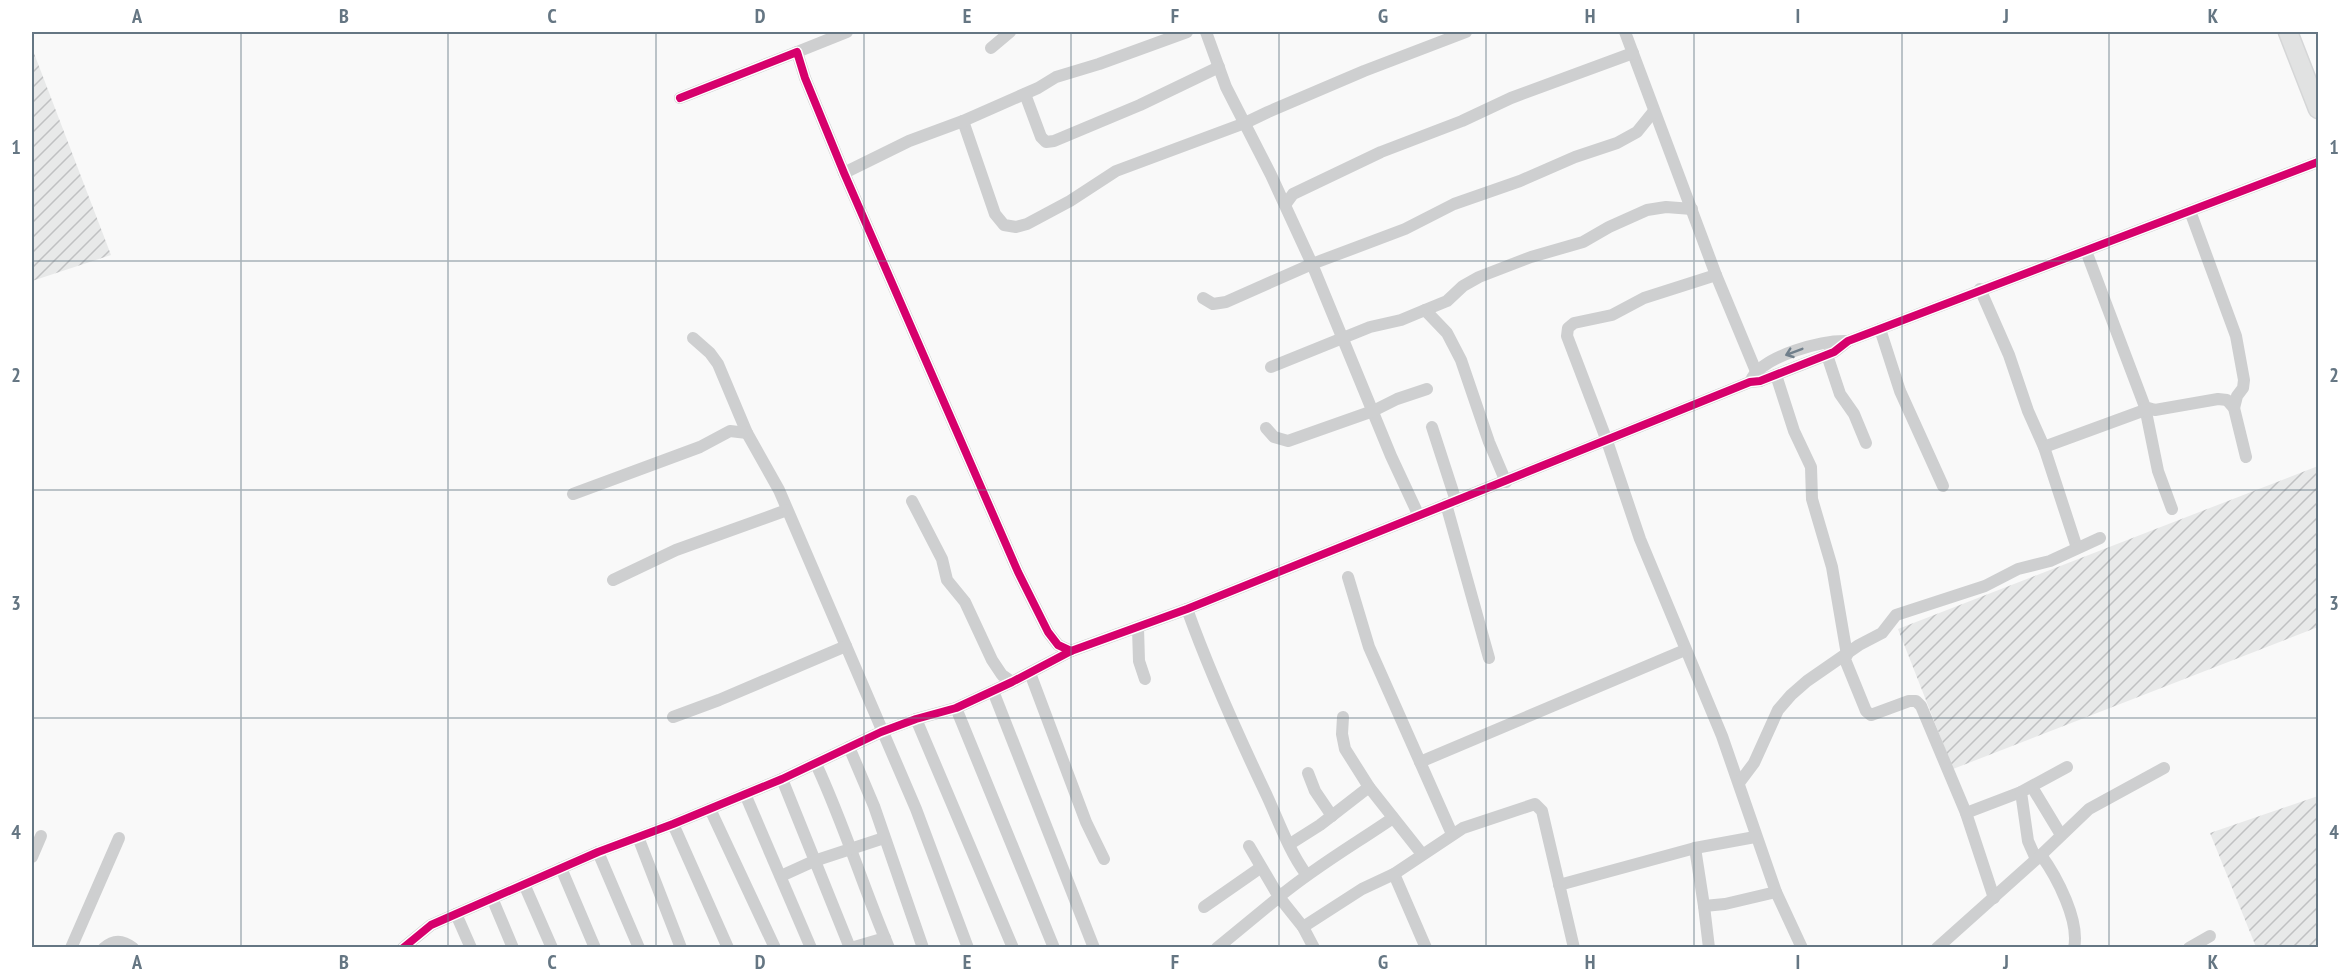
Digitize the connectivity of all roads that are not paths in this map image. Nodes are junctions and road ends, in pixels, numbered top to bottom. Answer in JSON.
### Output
{"nodes":[{"id":1,"x":847,"y":32,"type":"edge"},
{"id":2,"x":1010,"y":32,"type":"edge"},
{"id":3,"x":1187,"y":32,"type":"edge"},
{"id":4,"x":1206,"y":32,"type":"edge"},
{"id":5,"x":1466,"y":32,"type":"edge"},
{"id":6,"x":1625,"y":32,"type":"edge"},
{"id":7,"x":2288,"y":32,"type":"edge"},
{"id":8,"x":991,"y":48,"type":"dead end"},
{"id":9,"x":797,"y":52,"type":"junction"},
{"id":10,"x":1633,"y":53,"type":"junction"},
{"id":11,"x":1219,"y":67,"type":"junction"},
{"id":12,"x":1025,"y":94,"type":"junction"},
{"id":13,"x":680,"y":98,"type":"dead end"},
{"id":14,"x":2319,"y":109,"type":"edge"},
{"id":15,"x":1654,"y":111,"type":"junction"},
{"id":16,"x":1247,"y":119,"type":"junction"},
{"id":17,"x":963,"y":121,"type":"junction"},
{"id":18,"x":2319,"y":162,"type":"edge"},
{"id":19,"x":844,"y":173,"type":"junction"},
{"id":20,"x":1277,"y":188,"type":"junction"},
{"id":21,"x":1293,"y":194,"type":"junction"},
{"id":22,"x":1285,"y":205,"type":"junction"},
{"id":23,"x":1692,"y":209,"type":"junction"},
{"id":24,"x":2190,"y":211,"type":"junction"},
{"id":25,"x":2086,"y":251,"type":"junction"},
{"id":26,"x":1312,"y":264,"type":"junction"},
{"id":27,"x":1716,"y":275,"type":"junction"},
{"id":28,"x":1980,"y":289,"type":"junction"},
{"id":29,"x":1203,"y":298,"type":"dead end"},
{"id":30,"x":1425,"y":310,"type":"junction"},
{"id":31,"x":1880,"y":329,"type":"junction"},
{"id":32,"x":693,"y":338,"type":"dead end"},
{"id":33,"x":1342,"y":339,"type":"junction"},
{"id":34,"x":1848,"y":341,"type":"junction"},
{"id":35,"x":1827,"y":354,"type":"junction"},
{"id":36,"x":1271,"y":367,"type":"dead end"},
{"id":37,"x":1776,"y":375,"type":"junction"},
{"id":38,"x":1756,"y":378,"type":"junction"},
{"id":39,"x":1426,"y":389,"type":"dead end"},
{"id":40,"x":2232,"y":401,"type":"junction"},
{"id":41,"x":2145,"y":409,"type":"junction"},
{"id":42,"x":1374,"y":411,"type":"junction"},
{"id":43,"x":1432,"y":427,"type":"dead end"},
{"id":44,"x":1266,"y":428,"type":"dead end"},
{"id":45,"x":747,"y":433,"type":"junction"},
{"id":46,"x":1607,"y":441,"type":"junction"},
{"id":47,"x":1866,"y":443,"type":"dead end"},
{"id":48,"x":2044,"y":447,"type":"junction"},
{"id":49,"x":2246,"y":458,"type":"dead end"},
{"id":50,"x":1506,"y":482,"type":"junction"},
{"id":51,"x":1943,"y":486,"type":"dead end"},
{"id":52,"x":573,"y":494,"type":"dead end"},
{"id":53,"x":912,"y":501,"type":"dead end"},
{"id":54,"x":1451,"y":503,"type":"junction"},
{"id":55,"x":2172,"y":509,"type":"dead end"},
{"id":56,"x":787,"y":510,"type":"junction"},
{"id":57,"x":1419,"y":514,"type":"junction"},
{"id":58,"x":2100,"y":538,"type":"dead end"},
{"id":59,"x":2077,"y":548,"type":"junction"},
{"id":60,"x":1348,"y":577,"type":"dead end"},
{"id":61,"x":613,"y":580,"type":"dead end"},
{"id":62,"x":1187,"y":609,"type":"junction"},
{"id":63,"x":1138,"y":628,"type":"junction"},
{"id":64,"x":846,"y":646,"type":"junction"},
{"id":65,"x":1685,"y":650,"type":"junction"},
{"id":66,"x":1058,"y":652,"type":"junction"},
{"id":67,"x":1846,"y":656,"type":"junction"},
{"id":68,"x":1489,"y":658,"type":"dead end"},
{"id":69,"x":1030,"y":673,"type":"junction"},
{"id":70,"x":1144,"y":679,"type":"dead end"},
{"id":71,"x":1012,"y":682,"type":"junction"},
{"id":72,"x":993,"y":692,"type":"junction"},
{"id":73,"x":956,"y":708,"type":"junction"},
{"id":74,"x":673,"y":717,"type":"dead end"},
{"id":75,"x":1343,"y":717,"type":"dead end"},
{"id":76,"x":916,"y":719,"type":"junction"},
{"id":77,"x":881,"y":732,"type":"junction"},
{"id":78,"x":849,"y":747,"type":"junction"},
{"id":79,"x":1420,"y":762,"type":"junction"},
{"id":80,"x":816,"y":764,"type":"junction"},
{"id":81,"x":2067,"y":766,"type":"dead end"},
{"id":82,"x":2164,"y":768,"type":"dead end"},
{"id":83,"x":1308,"y":773,"type":"dead end"},
{"id":84,"x":782,"y":780,"type":"junction"},
{"id":85,"x":1739,"y":783,"type":"junction"},
{"id":86,"x":1369,"y":787,"type":"junction"},
{"id":87,"x":2026,"y":790,"type":"junction"},
{"id":88,"x":745,"y":794,"type":"junction"},
{"id":89,"x":710,"y":809,"type":"junction"},
{"id":90,"x":1966,"y":813,"type":"junction"},
{"id":91,"x":1332,"y":816,"type":"junction"},
{"id":92,"x":1393,"y":818,"type":"junction"},
{"id":93,"x":673,"y":824,"type":"junction"},
{"id":94,"x":1452,"y":834,"type":"junction"},
{"id":95,"x":2061,"y":835,"type":"junction"},
{"id":96,"x":41,"y":836,"type":"dead end"},
{"id":97,"x":638,"y":837,"type":"junction"},
{"id":98,"x":1755,"y":837,"type":"junction"},
{"id":99,"x":119,"y":838,"type":"dead end"},
{"id":100,"x":884,"y":838,"type":"junction"},
{"id":101,"x":1290,"y":844,"type":"junction"},
{"id":102,"x":1249,"y":846,"type":"dead end"},
{"id":103,"x":1695,"y":848,"type":"junction"},
{"id":104,"x":850,"y":851,"type":"junction"},
{"id":105,"x":598,"y":852,"type":"junction"},
{"id":106,"x":1422,"y":854,"type":"junction"},
{"id":107,"x":32,"y":857,"type":"edge"},
{"id":108,"x":2038,"y":857,"type":"junction"},
{"id":109,"x":1104,"y":859,"type":"dead end"},
{"id":110,"x":814,"y":861,"type":"junction"},
{"id":111,"x":561,"y":868,"type":"junction"},
{"id":112,"x":1260,"y":868,"type":"junction"},
{"id":113,"x":1306,"y":874,"type":"junction"},
{"id":114,"x":1394,"y":874,"type":"junction"},
{"id":115,"x":781,"y":876,"type":"junction"},
{"id":116,"x":524,"y":884,"type":"junction"},
{"id":117,"x":1560,"y":885,"type":"junction"},
{"id":118,"x":1776,"y":892,"type":"junction"},
{"id":119,"x":1279,"y":897,"type":"junction"},
{"id":120,"x":492,"y":898,"type":"junction"},
{"id":121,"x":1994,"y":898,"type":"junction"},
{"id":122,"x":1704,"y":906,"type":"junction"},
{"id":123,"x":1204,"y":907,"type":"dead end"},
{"id":124,"x":456,"y":914,"type":"junction"},
{"id":125,"x":1303,"y":927,"type":"junction"},
{"id":126,"x":2211,"y":936,"type":"dead end"},
{"id":127,"x":887,"y":943,"type":"edge"},
{"id":128,"x":409,"y":945,"type":"edge"},
{"id":129,"x":71,"y":948,"type":"edge"},
{"id":130,"x":104,"y":948,"type":"edge"},
{"id":131,"x":133,"y":948,"type":"edge"},
{"id":132,"x":471,"y":948,"type":"edge"},
{"id":133,"x":513,"y":948,"type":"edge"},
{"id":134,"x":552,"y":948,"type":"edge"},
{"id":135,"x":595,"y":948,"type":"edge"},
{"id":136,"x":639,"y":948,"type":"edge"},
{"id":137,"x":681,"y":948,"type":"edge"},
{"id":138,"x":728,"y":948,"type":"edge"},
{"id":139,"x":775,"y":948,"type":"edge"},
{"id":140,"x":811,"y":948,"type":"edge"},
{"id":141,"x":850,"y":948,"type":"edge"},
{"id":142,"x":923,"y":948,"type":"edge"},
{"id":143,"x":968,"y":948,"type":"edge"},
{"id":144,"x":1013,"y":948,"type":"edge"},
{"id":145,"x":1054,"y":948,"type":"edge"},
{"id":146,"x":1094,"y":948,"type":"edge"},
{"id":147,"x":1217,"y":948,"type":"edge"},
{"id":148,"x":1314,"y":948,"type":"edge"},
{"id":149,"x":1426,"y":948,"type":"edge"},
{"id":150,"x":1574,"y":948,"type":"edge"},
{"id":151,"x":1709,"y":948,"type":"edge"},
{"id":152,"x":1802,"y":948,"type":"edge"},
{"id":153,"x":1937,"y":948,"type":"edge"},
{"id":154,"x":2074,"y":948,"type":"edge"},
{"id":155,"x":2189,"y":948,"type":"edge"}],
"edges":[{"from":1,"to":9,"type":"street"},
{"from":2,"to":8,"type":"street"},
{"from":3,"to":12,"type":"street"},
{"from":4,"to":11,"type":"street"},
{"from":5,"to":16,"type":"street"},
{"from":6,"to":10,"type":"street"},
{"from":7,"to":14,"type":"main road"},
{"from":9,"to":13,"type":"street"},
{"from":9,"to":19,"type":"street"},
{"from":10,"to":15,"type":"street"},
{"from":10,"to":21,"type":"street"},
{"from":11,"to":12,"type":"street"},
{"from":11,"to":16,"type":"street"},
{"from":12,"to":17,"type":"street"},
{"from":15,"to":23,"type":"street"},
{"from":15,"to":26,"type":"street"},
{"from":16,"to":17,"type":"street"},
{"from":16,"to":20,"type":"street"},
{"from":17,"to":19,"type":"street"},
{"from":18,"to":24,"type":"street"},
{"from":19,"to":66,"type":"street"},
{"from":20,"to":21,"type":"street"},
{"from":20,"to":22,"type":"street"},
{"from":21,"to":22,"type":"street"},
{"from":22,"to":26,"type":"street"},
{"from":23,"to":27,"type":"street"},
{"from":23,"to":30,"type":"street"},
{"from":24,"to":25,"type":"street"},
{"from":24,"to":40,"type":"street"},
{"from":25,"to":28,"type":"street"},
{"from":25,"to":41,"type":"street"},
{"from":26,"to":29,"type":"street"},
{"from":26,"to":33,"type":"street"},
{"from":27,"to":38,"type":"street"},
{"from":27,"to":46,"type":"street"},
{"from":28,"to":31,"type":"street"},
{"from":28,"to":48,"type":"street"},
{"from":30,"to":33,"type":"street"},
{"from":30,"to":50,"type":"street"},
{"from":31,"to":34,"type":"street"},
{"from":31,"to":51,"type":"street"},
{"from":32,"to":45,"type":"street"},
{"from":33,"to":36,"type":"street"},
{"from":33,"to":42,"type":"street"},
{"from":34,"to":35,"type":"street"},
{"from":34,"to":38,"type":"street","one_way":true},
{"from":35,"to":37,"type":"street"},
{"from":35,"to":47,"type":"street"},
{"from":37,"to":38,"type":"street"},
{"from":37,"to":67,"type":"street"},
{"from":38,"to":46,"type":"street"},
{"from":39,"to":42,"type":"street"},
{"from":40,"to":41,"type":"street"},
{"from":40,"to":49,"type":"street"},
{"from":41,"to":48,"type":"street"},
{"from":41,"to":55,"type":"street"},
{"from":42,"to":44,"type":"street"},
{"from":42,"to":57,"type":"street"},
{"from":43,"to":54,"type":"street"},
{"from":45,"to":52,"type":"street"},
{"from":45,"to":56,"type":"street"},
{"from":46,"to":50,"type":"street"},
{"from":46,"to":65,"type":"street"},
{"from":48,"to":59,"type":"street"},
{"from":50,"to":54,"type":"street"},
{"from":53,"to":71,"type":"street"},
{"from":54,"to":57,"type":"street"},
{"from":54,"to":68,"type":"street"},
{"from":56,"to":61,"type":"street"},
{"from":56,"to":64,"type":"street"},
{"from":57,"to":62,"type":"street"},
{"from":58,"to":59,"type":"street"},
{"from":59,"to":67,"type":"street"},
{"from":60,"to":79,"type":"street"},
{"from":62,"to":63,"type":"street"},
{"from":62,"to":101,"type":"street"},
{"from":63,"to":66,"type":"street"},
{"from":63,"to":70,"type":"street"},
{"from":64,"to":74,"type":"street"},
{"from":64,"to":77,"type":"street"},
{"from":65,"to":79,"type":"street"},
{"from":65,"to":85,"type":"street"},
{"from":66,"to":69,"type":"street"},
{"from":67,"to":85,"type":"street"},
{"from":67,"to":90,"type":"street"},
{"from":69,"to":71,"type":"street"},
{"from":69,"to":109,"type":"street"},
{"from":71,"to":72,"type":"street"},
{"from":72,"to":73,"type":"street"},
{"from":72,"to":146,"type":"street"},
{"from":73,"to":76,"type":"street"},
{"from":73,"to":145,"type":"street"},
{"from":75,"to":86,"type":"street"},
{"from":76,"to":77,"type":"street"},
{"from":76,"to":144,"type":"street"},
{"from":77,"to":78,"type":"street"},
{"from":77,"to":143,"type":"street"},
{"from":78,"to":80,"type":"street"},
{"from":78,"to":100,"type":"street"},
{"from":79,"to":94,"type":"street"},
{"from":80,"to":84,"type":"street"},
{"from":80,"to":104,"type":"street"},
{"from":81,"to":87,"type":"street"},
{"from":82,"to":95,"type":"street"},
{"from":83,"to":91,"type":"street"},
{"from":84,"to":88,"type":"street"},
{"from":84,"to":110,"type":"street"},
{"from":85,"to":98,"type":"street"},
{"from":86,"to":91,"type":"street"},
{"from":86,"to":92,"type":"street"},
{"from":87,"to":90,"type":"street"},
{"from":87,"to":95,"type":"street"},
{"from":87,"to":108,"type":"street"},
{"from":88,"to":89,"type":"street"},
{"from":88,"to":115,"type":"street"},
{"from":89,"to":93,"type":"street"},
{"from":89,"to":139,"type":"street"},
{"from":90,"to":121,"type":"street"},
{"from":91,"to":101,"type":"street"},
{"from":92,"to":106,"type":"street"},
{"from":92,"to":113,"type":"street"},
{"from":93,"to":97,"type":"street"},
{"from":93,"to":138,"type":"street"},
{"from":94,"to":106,"type":"street"},
{"from":94,"to":117,"type":"street"},
{"from":95,"to":108,"type":"street"},
{"from":96,"to":107,"type":"street"},
{"from":97,"to":105,"type":"street"},
{"from":97,"to":137,"type":"street"},
{"from":98,"to":103,"type":"street"},
{"from":98,"to":118,"type":"street"},
{"from":99,"to":129,"type":"street"},
{"from":100,"to":104,"type":"street"},
{"from":100,"to":142,"type":"street"},
{"from":101,"to":113,"type":"street"},
{"from":102,"to":112,"type":"street"},
{"from":103,"to":117,"type":"street"},
{"from":103,"to":122,"type":"street"},
{"from":104,"to":110,"type":"street"},
{"from":104,"to":127,"type":"street"},
{"from":105,"to":111,"type":"street"},
{"from":105,"to":136,"type":"street"},
{"from":106,"to":114,"type":"street"},
{"from":108,"to":121,"type":"street"},
{"from":108,"to":154,"type":"street"},
{"from":110,"to":115,"type":"street"},
{"from":110,"to":141,"type":"street"},
{"from":111,"to":116,"type":"street"},
{"from":111,"to":135,"type":"street"},
{"from":112,"to":119,"type":"street"},
{"from":112,"to":123,"type":"street"},
{"from":113,"to":119,"type":"street"},
{"from":114,"to":125,"type":"street"},
{"from":114,"to":149,"type":"street"},
{"from":115,"to":140,"type":"street"},
{"from":116,"to":120,"type":"street"},
{"from":116,"to":134,"type":"street"},
{"from":117,"to":150,"type":"street"},
{"from":118,"to":122,"type":"street"},
{"from":118,"to":152,"type":"street"},
{"from":119,"to":125,"type":"street"},
{"from":119,"to":147,"type":"street"},
{"from":120,"to":124,"type":"street"},
{"from":120,"to":133,"type":"street"},
{"from":121,"to":153,"type":"street"},
{"from":122,"to":151,"type":"street"},
{"from":124,"to":128,"type":"street"},
{"from":124,"to":132,"type":"street"},
{"from":125,"to":148,"type":"street"},
{"from":126,"to":155,"type":"street"},
{"from":127,"to":141,"type":"street"},
{"from":130,"to":131,"type":"street"}]}
